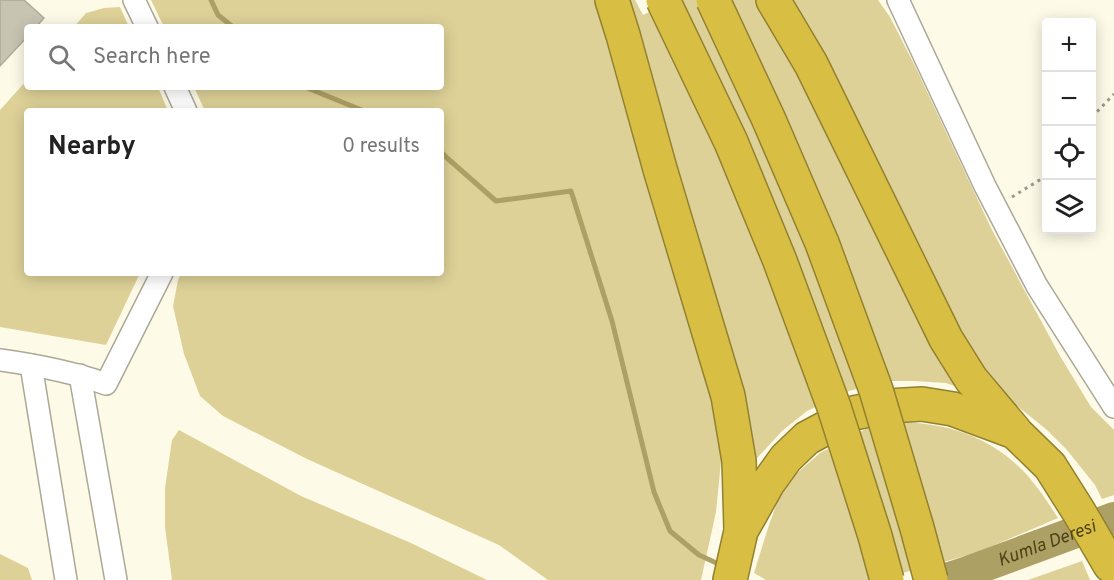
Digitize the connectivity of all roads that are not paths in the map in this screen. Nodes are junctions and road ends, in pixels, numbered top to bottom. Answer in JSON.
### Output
{"nodes":[{"id":1,"x":134,"y":0,"type":"edge"},
{"id":2,"x":612,"y":0,"type":"edge"},
{"id":3,"x":663,"y":0,"type":"edge"},
{"id":4,"x":713,"y":0,"type":"edge"},
{"id":5,"x":773,"y":0,"type":"edge"},
{"id":6,"x":898,"y":0,"type":"edge"},
{"id":7,"x":146,"y":24,"type":"edge"},
{"id":8,"x":176,"y":90,"type":"edge"},
{"id":9,"x":185,"y":108,"type":"edge"},
{"id":10,"x":160,"y":276,"type":"edge"},
{"id":11,"x":0,"y":360,"type":"edge"},
{"id":12,"x":31,"y":365,"type":"junction"},
{"id":13,"x":81,"y":375,"type":"junction"},
{"id":14,"x":1114,"y":407,"type":"edge"},
{"id":15,"x":1015,"y":432,"type":"junction"},
{"id":16,"x":741,"y":531,"type":"junction"},
{"id":17,"x":1111,"y":571,"type":"edge"},
{"id":18,"x":66,"y":580,"type":"edge"},
{"id":19,"x":117,"y":580,"type":"edge"},
{"id":20,"x":730,"y":580,"type":"edge"},
{"id":21,"x":887,"y":580,"type":"edge"},
{"id":22,"x":930,"y":580,"type":"edge"}],
"edges":[{"from":1,"to":7,"type":"street"},
{"from":2,"to":16,"type":"highway"},
{"from":3,"to":21,"type":"highway","bridge":true},
{"from":4,"to":22,"type":"highway","bridge":true},
{"from":5,"to":15,"type":"highway"},
{"from":6,"to":14,"type":"street"},
{"from":8,"to":9,"type":"street"},
{"from":10,"to":13,"type":"street"},
{"from":11,"to":12,"type":"street"},
{"from":12,"to":13,"type":"street"},
{"from":12,"to":18,"type":"street"},
{"from":13,"to":19,"type":"street"},
{"from":15,"to":16,"type":"highway"},
{"from":15,"to":17,"type":"highway"},
{"from":16,"to":20,"type":"highway"}]}
